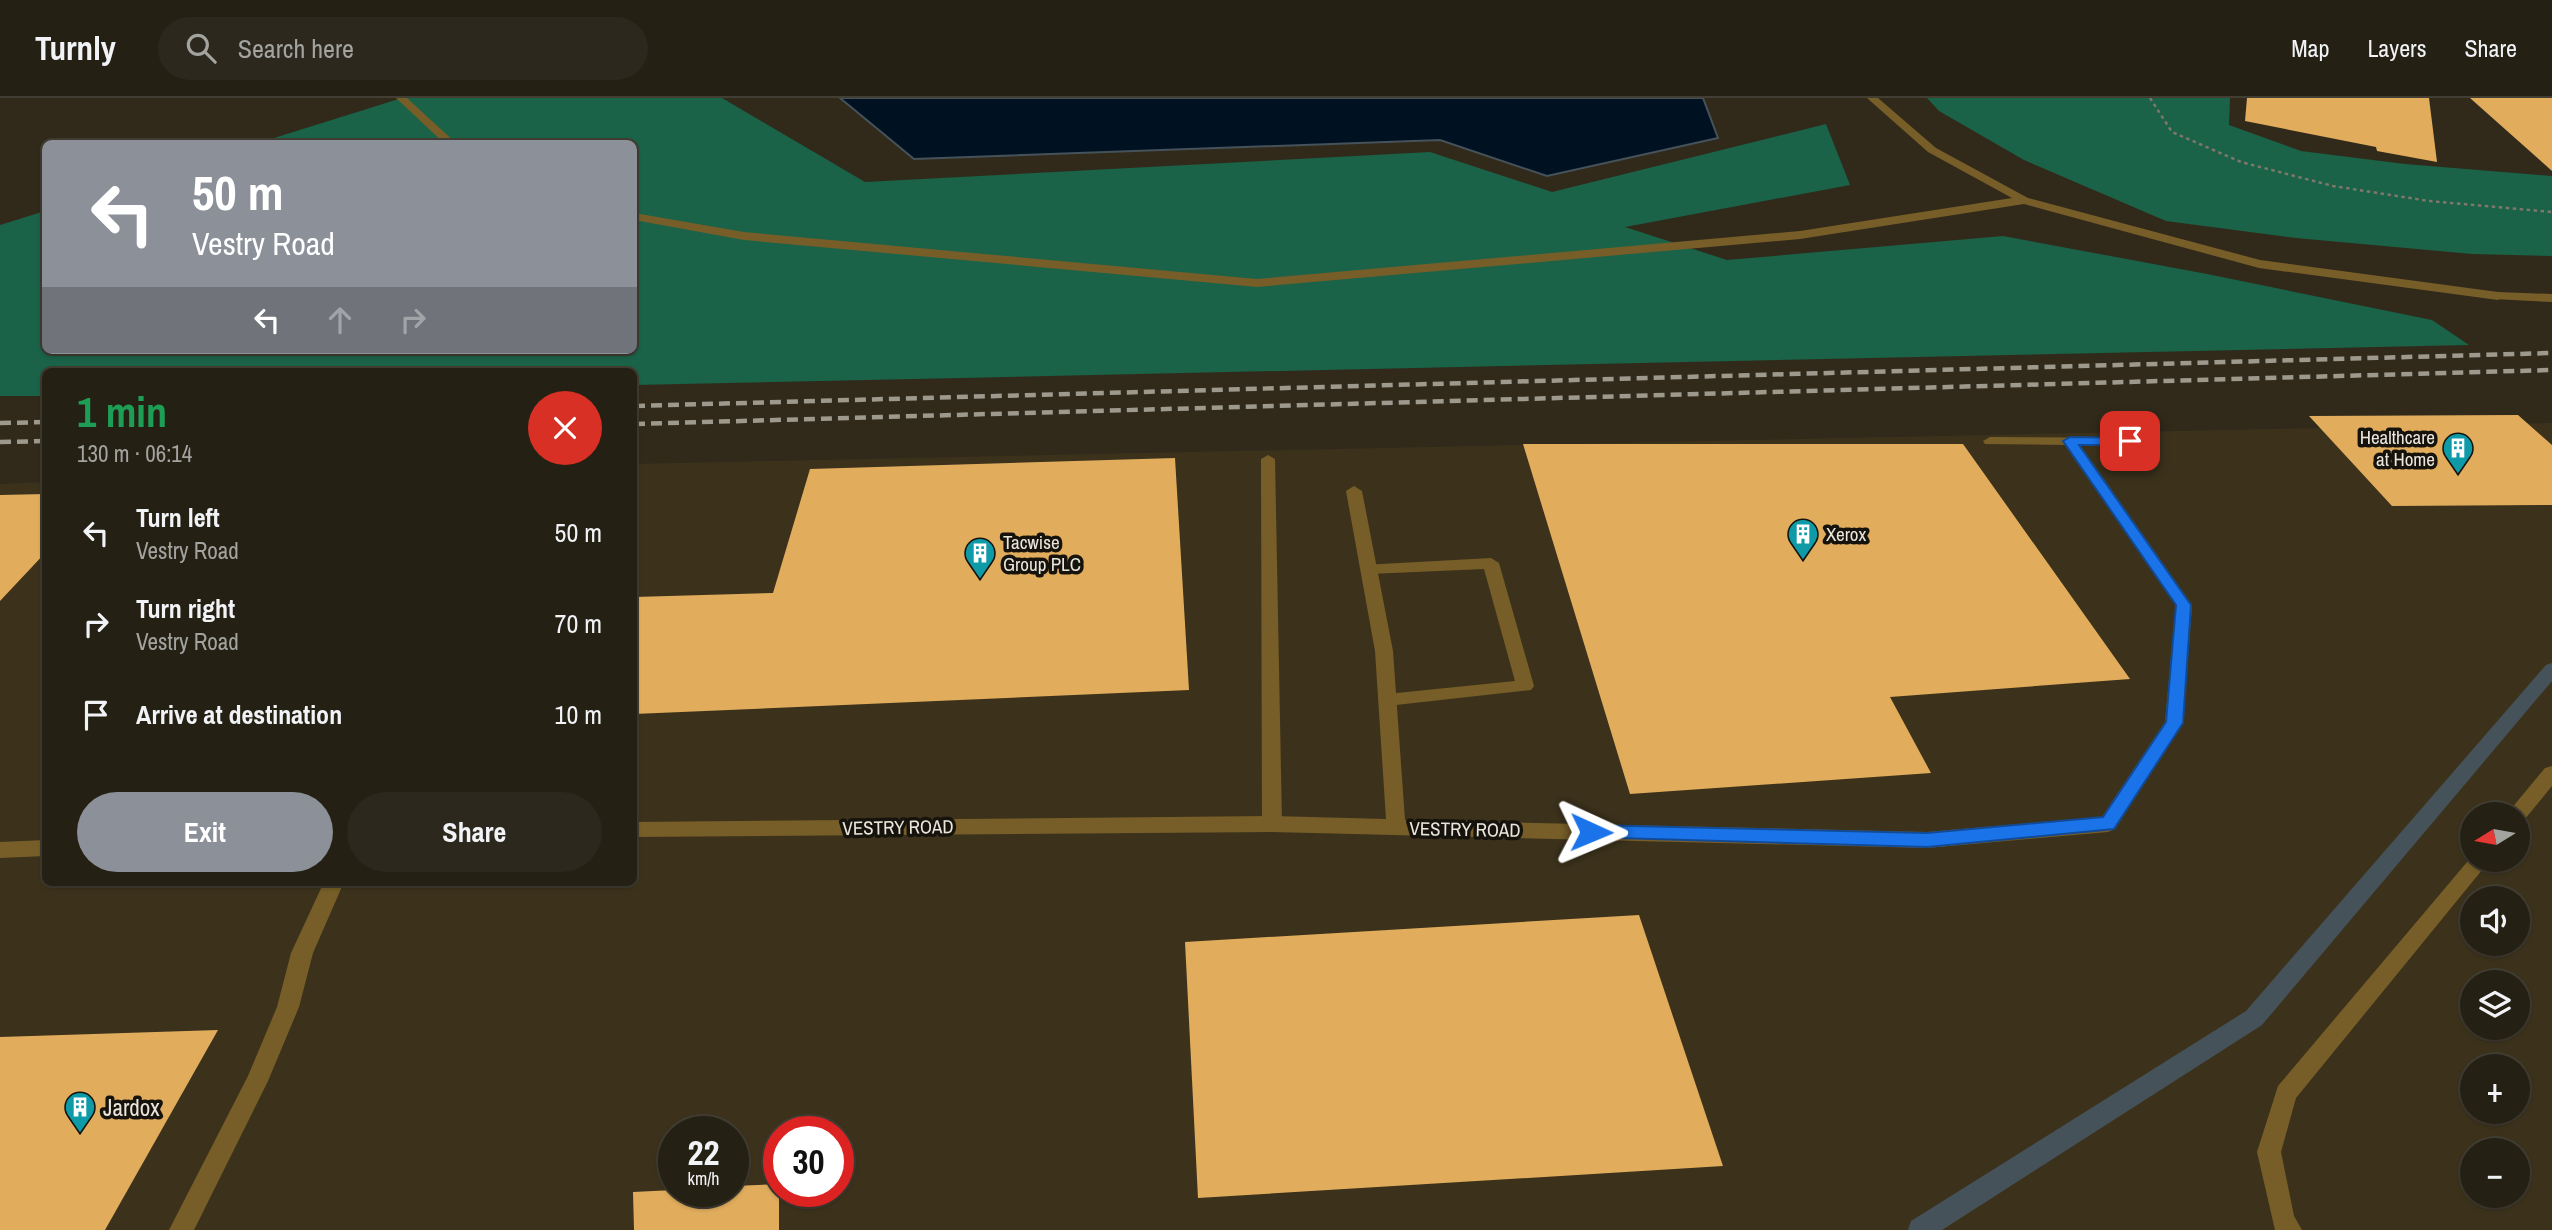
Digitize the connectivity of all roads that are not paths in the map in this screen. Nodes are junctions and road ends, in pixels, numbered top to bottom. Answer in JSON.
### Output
{"nodes":[{"id":1,"x":401,"y":98,"type":"edge"},
{"id":2,"x":1872,"y":98,"type":"edge"},
{"id":3,"x":448,"y":140,"type":"edge"},
{"id":4,"x":2024,"y":200,"type":"junction"},
{"id":5,"x":637,"y":218,"type":"edge"},
{"id":6,"x":2552,"y":298,"type":"edge"},
{"id":7,"x":1990,"y":441,"type":"dead end"},
{"id":8,"x":2070,"y":441,"type":"junction"},
{"id":9,"x":2130,"y":441,"type":"dead end"},
{"id":10,"x":1268,"y":459,"type":"dead end"},
{"id":11,"x":1354,"y":491,"type":"dead end"},
{"id":12,"x":1369,"y":569,"type":"junction"},
{"id":13,"x":1387,"y":700,"type":"junction"},
{"id":14,"x":2552,"y":773,"type":"edge"},
{"id":15,"x":2528,"y":802,"type":"edge"},
{"id":16,"x":1272,"y":824,"type":"junction"},
{"id":17,"x":1396,"y":827,"type":"junction"},
{"id":18,"x":637,"y":830,"type":"edge"},
{"id":19,"x":42,"y":848,"type":"edge"},
{"id":20,"x":0,"y":850,"type":"edge"},
{"id":21,"x":2469,"y":872,"type":"edge"},
{"id":22,"x":332,"y":886,"type":"edge"},
{"id":23,"x":181,"y":1230,"type":"edge"},
{"id":24,"x":2290,"y":1230,"type":"edge"}],
"edges":[{"from":1,"to":3,"type":"street"},
{"from":2,"to":4,"type":"street"},
{"from":4,"to":5,"type":"street"},
{"from":4,"to":6,"type":"street"},
{"from":7,"to":8,"type":"street"},
{"from":8,"to":9,"type":"street"},
{"from":8,"to":17,"type":"street","name":"VESTRY ROAD"},
{"from":10,"to":16,"type":"street"},
{"from":11,"to":12,"type":"street"},
{"from":12,"to":13,"type":"street"},
{"from":12,"to":13,"type":"street"},
{"from":13,"to":17,"type":"street"},
{"from":14,"to":15,"type":"street"},
{"from":16,"to":17,"type":"street","name":"VESTRY ROAD"},
{"from":16,"to":18,"type":"street","name":"VESTRY ROAD"},
{"from":19,"to":20,"type":"street"},
{"from":21,"to":24,"type":"street"},
{"from":22,"to":23,"type":"street"}]}
